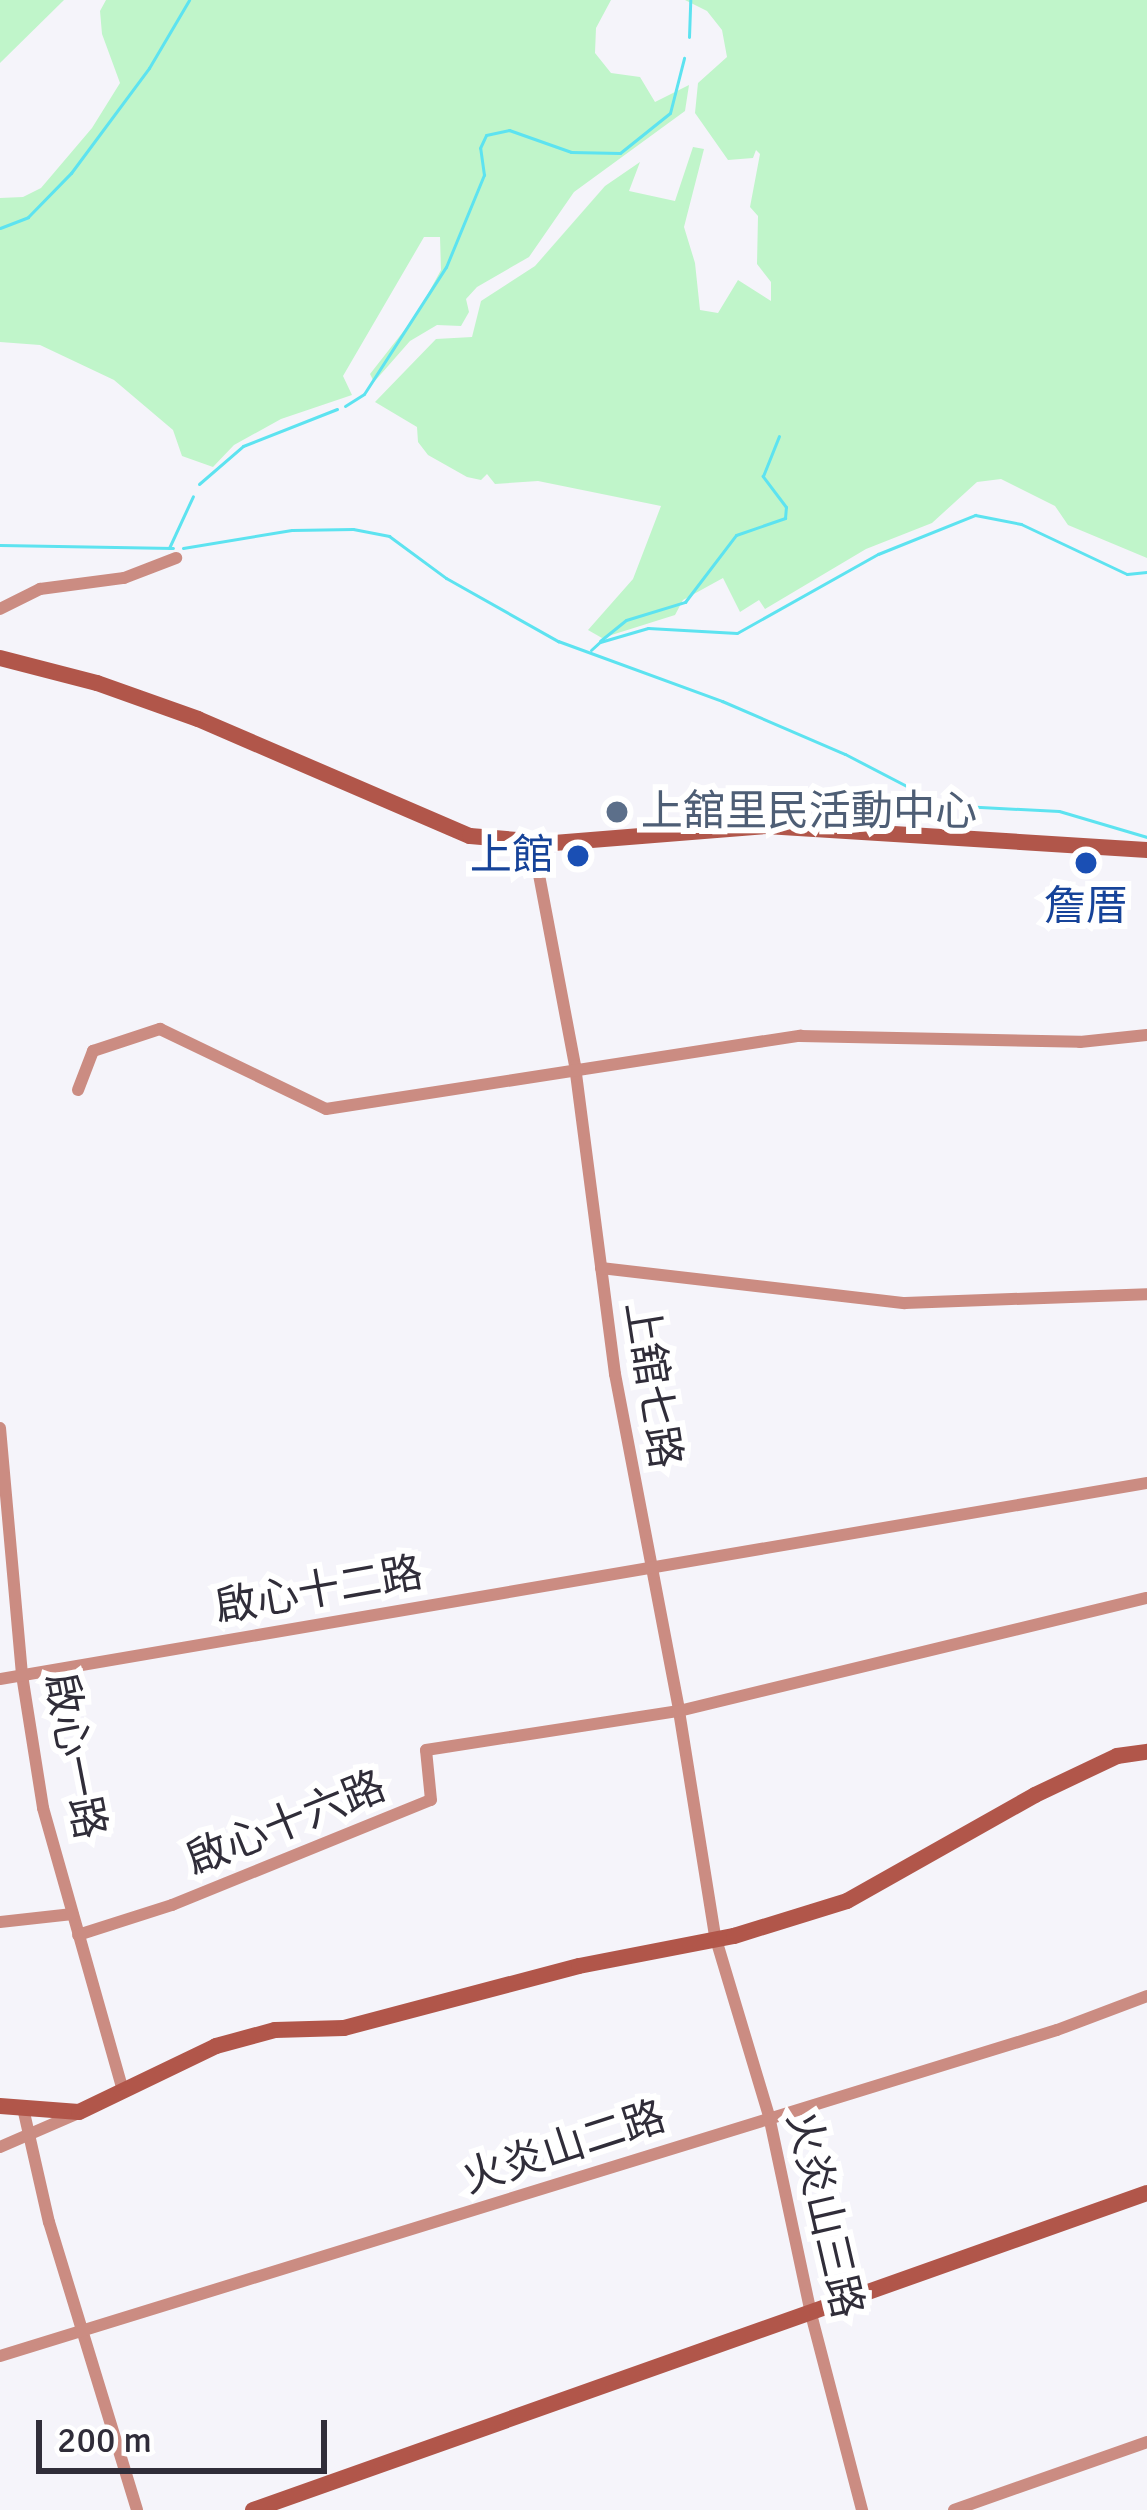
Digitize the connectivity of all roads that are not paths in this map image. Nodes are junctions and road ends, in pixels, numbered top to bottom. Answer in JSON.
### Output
{"nodes":[{"id":1,"x":176,"y":558,"type":"dead end"},
{"id":2,"x":0,"y":609,"type":"edge"},
{"id":3,"x":0,"y":658,"type":"edge"},
{"id":4,"x":533,"y":842,"type":"junction"},
{"id":5,"x":1147,"y":850,"type":"edge"},
{"id":6,"x":1147,"y":1035,"type":"edge"},
{"id":7,"x":575,"y":1066,"type":"junction"},
{"id":8,"x":78,"y":1090,"type":"dead end"},
{"id":9,"x":601,"y":1268,"type":"junction"},
{"id":10,"x":1147,"y":1294,"type":"edge"},
{"id":11,"x":0,"y":1428,"type":"edge"},
{"id":12,"x":1147,"y":1483,"type":"edge"},
{"id":13,"x":649,"y":1567,"type":"junction"},
{"id":14,"x":1147,"y":1598,"type":"edge"},
{"id":15,"x":22,"y":1676,"type":"junction"},
{"id":16,"x":0,"y":1679,"type":"edge"},
{"id":17,"x":680,"y":1712,"type":"junction"},
{"id":18,"x":1147,"y":1753,"type":"edge"},
{"id":19,"x":73,"y":1914,"type":"junction"},
{"id":20,"x":0,"y":1922,"type":"edge"},
{"id":21,"x":78,"y":1935,"type":"junction"},
{"id":22,"x":715,"y":1936,"type":"junction"},
{"id":23,"x":1147,"y":1996,"type":"edge"},
{"id":24,"x":123,"y":2091,"type":"junction"},
{"id":25,"x":0,"y":2106,"type":"edge"},
{"id":26,"x":23,"y":2108,"type":"junction"},
{"id":27,"x":79,"y":2112,"type":"junction"},
{"id":28,"x":769,"y":2116,"type":"junction"},
{"id":29,"x":28,"y":2135,"type":"junction"},
{"id":30,"x":0,"y":2147,"type":"edge"},
{"id":31,"x":1147,"y":2193,"type":"edge"},
{"id":32,"x":811,"y":2314,"type":"junction"},
{"id":33,"x":85,"y":2330,"type":"junction"},
{"id":34,"x":0,"y":2356,"type":"edge"},
{"id":35,"x":1147,"y":2442,"type":"edge"},
{"id":36,"x":137,"y":2510,"type":"edge"},
{"id":37,"x":253,"y":2510,"type":"edge"},
{"id":38,"x":862,"y":2510,"type":"edge"},
{"id":39,"x":954,"y":2510,"type":"edge"}],
"edges":[{"from":1,"to":2,"type":"street"},
{"from":3,"to":4,"type":"street"},
{"from":4,"to":5,"type":"street"},
{"from":4,"to":7,"type":"street","name":"上舘七路"},
{"from":6,"to":7,"type":"street"},
{"from":7,"to":8,"type":"street"},
{"from":7,"to":9,"type":"street","name":"上舘七路"},
{"from":9,"to":10,"type":"street"},
{"from":9,"to":13,"type":"street","name":"上舘七路"},
{"from":11,"to":15,"type":"street","name":"啟心一路"},
{"from":12,"to":13,"type":"street","name":"啟心十二路"},
{"from":13,"to":15,"type":"street","name":"啟心十二路"},
{"from":13,"to":17,"type":"street","name":"上舘七路"},
{"from":14,"to":17,"type":"street"},
{"from":15,"to":16,"type":"street","name":"啟心十二路"},
{"from":15,"to":19,"type":"street","name":"啟心一路"},
{"from":17,"to":21,"type":"street","name":"啟心十六路"},
{"from":17,"to":22,"type":"street","name":"上舘七路"},
{"from":18,"to":22,"type":"street"},
{"from":19,"to":20,"type":"street"},
{"from":19,"to":21,"type":"street","name":"啟心一路"},
{"from":21,"to":24,"type":"street","name":"啟心一路"},
{"from":22,"to":24,"type":"street"},
{"from":22,"to":28,"type":"street","name":"火炎山三路"},
{"from":23,"to":28,"type":"street","name":"火炎山二路"},
{"from":24,"to":27,"type":"street"},
{"from":25,"to":26,"type":"street"},
{"from":26,"to":27,"type":"street"},
{"from":26,"to":29,"type":"street"},
{"from":27,"to":29,"type":"street"},
{"from":28,"to":32,"type":"street","name":"火炎山三路"},
{"from":28,"to":33,"type":"street","name":"火炎山二路"},
{"from":29,"to":30,"type":"street"},
{"from":29,"to":33,"type":"street"},
{"from":31,"to":32,"type":"street"},
{"from":32,"to":37,"type":"street"},
{"from":32,"to":38,"type":"street","name":"火炎山三路"},
{"from":33,"to":34,"type":"street","name":"火炎山二路"},
{"from":33,"to":36,"type":"street"},
{"from":35,"to":39,"type":"street"}]}
